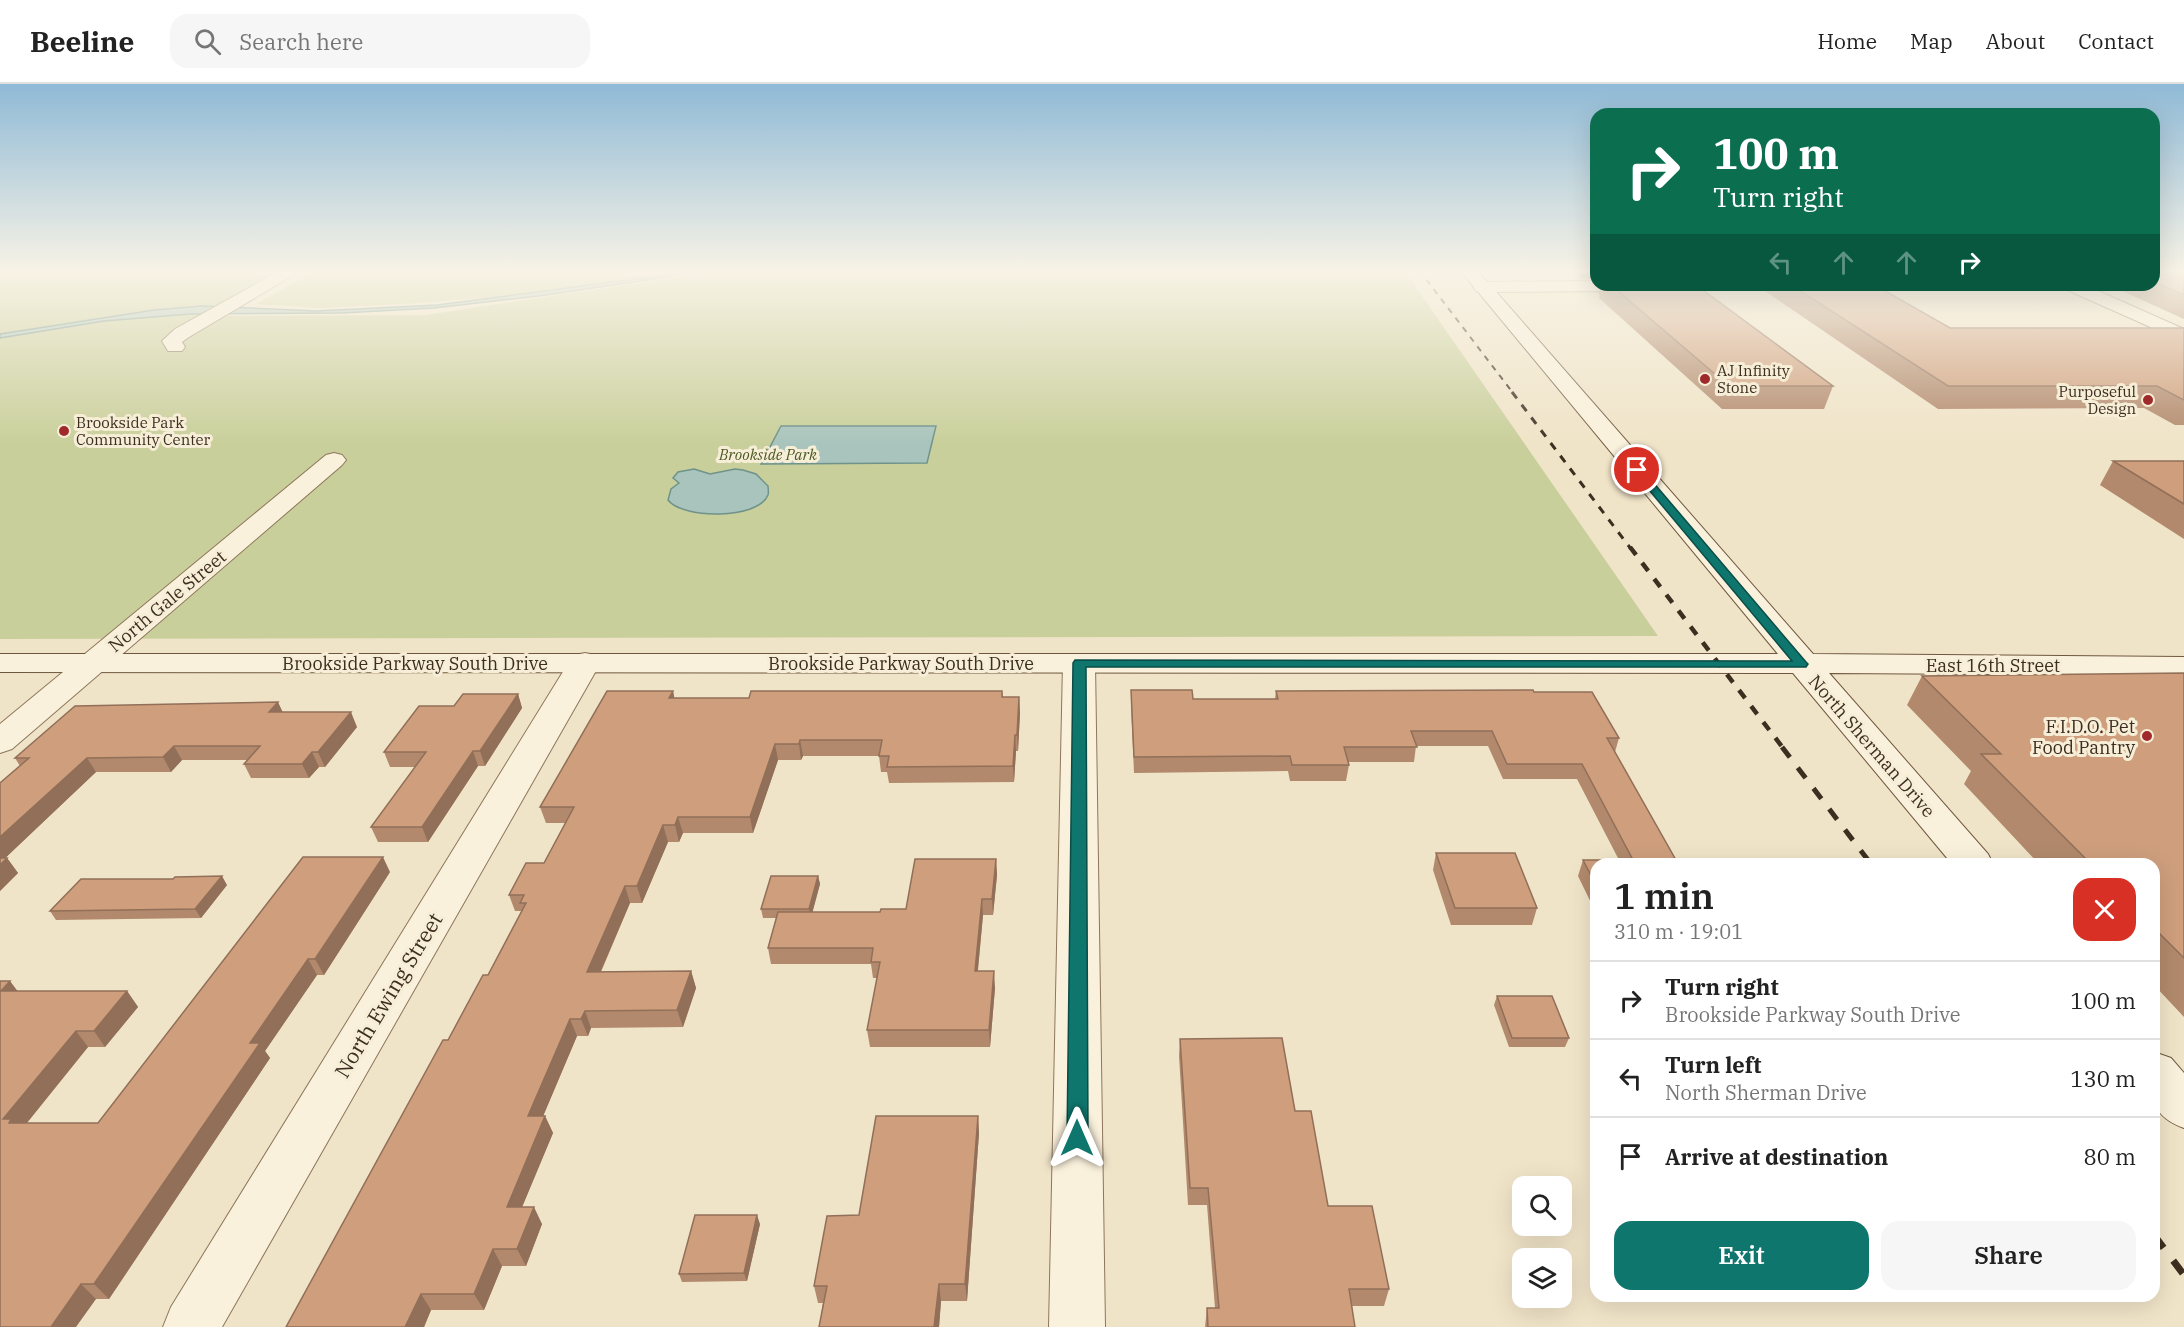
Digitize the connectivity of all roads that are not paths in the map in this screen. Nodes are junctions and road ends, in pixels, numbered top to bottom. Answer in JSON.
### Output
{"nodes":[{"id":1,"x":192,"y":328,"type":"edge"},
{"id":2,"x":1517,"y":328,"type":"edge"},
{"id":3,"x":2166,"y":328,"type":"edge"},
{"id":4,"x":2184,"y":336,"type":"edge"},
{"id":5,"x":175,"y":347,"type":"dead end"},
{"id":6,"x":334,"y":460,"type":"dead end"},
{"id":7,"x":585,"y":662,"type":"junction"},
{"id":8,"x":0,"y":663,"type":"edge"},
{"id":9,"x":93,"y":663,"type":"junction"},
{"id":10,"x":1079,"y":663,"type":"junction"},
{"id":11,"x":1802,"y":664,"type":"junction"},
{"id":12,"x":2184,"y":666,"type":"edge"},
{"id":13,"x":0,"y":741,"type":"edge"},
{"id":14,"x":1969,"y":858,"type":"edge"},
{"id":15,"x":2160,"y":1079,"type":"edge"},
{"id":16,"x":2184,"y":1107,"type":"edge"},
{"id":17,"x":191,"y":1327,"type":"edge"},
{"id":18,"x":1077,"y":1327,"type":"edge"}],
"edges":[{"from":1,"to":5,"type":"main road"},
{"from":2,"to":11,"type":"main road","name":"North Sherman Drive"},
{"from":3,"to":4,"type":"main road"},
{"from":6,"to":9,"type":"main road","name":"North Gale Street"},
{"from":7,"to":9,"type":"main road","name":"Brookside Parkway South Drive"},
{"from":7,"to":10,"type":"main road","name":"Brookside Parkway South Drive"},
{"from":7,"to":17,"type":"main road","name":"North Ewing Street"},
{"from":8,"to":9,"type":"main road","name":"Brookside Parkway South Drive"},
{"from":9,"to":13,"type":"main road","name":"North Gale Street"},
{"from":10,"to":11,"type":"main road","name":"Brookside Parkway South Drive"},
{"from":10,"to":18,"type":"main road"},
{"from":11,"to":12,"type":"main road","name":"East 16th Street"},
{"from":11,"to":14,"type":"main road","name":"North Sherman Drive"},
{"from":15,"to":16,"type":"main road"}]}
